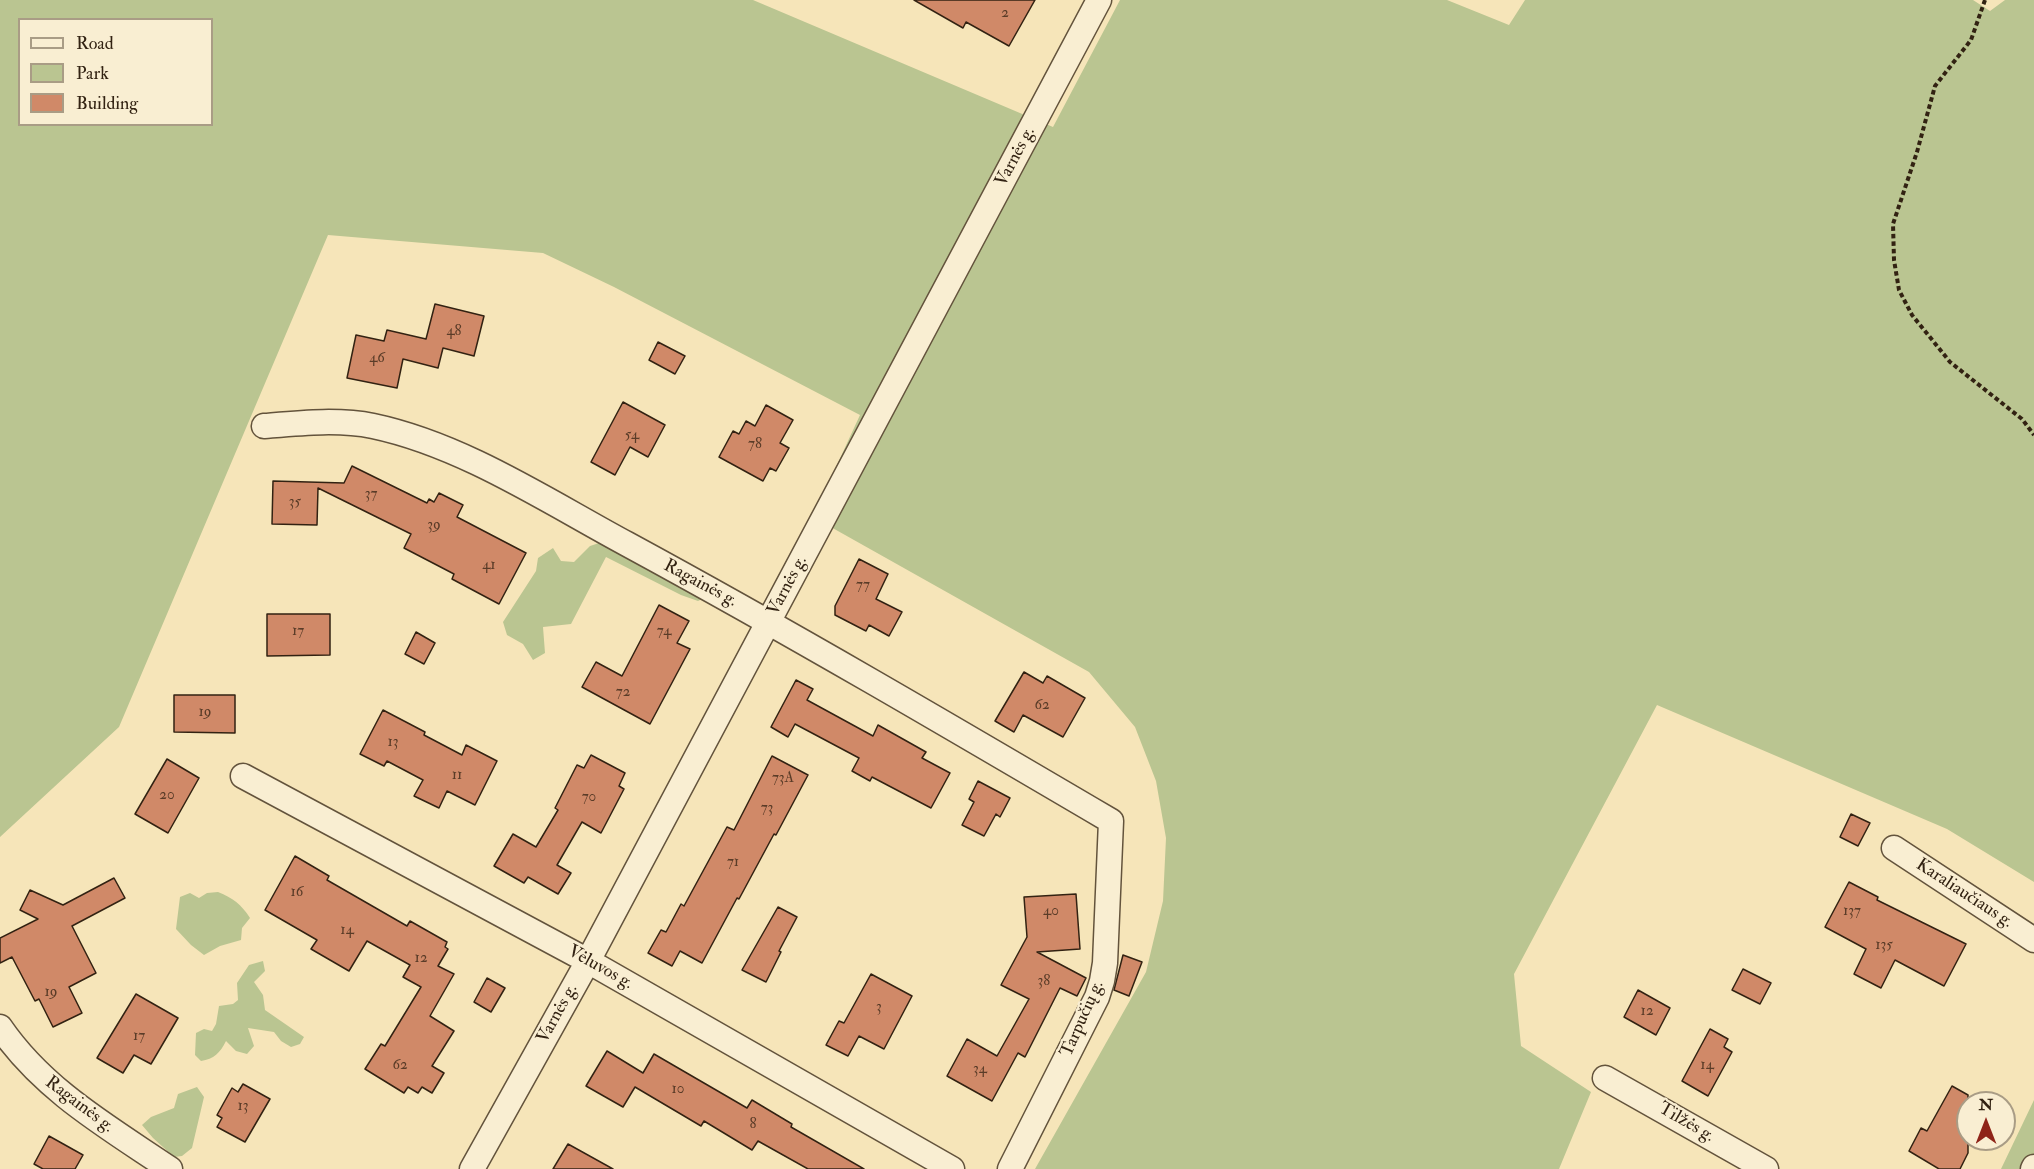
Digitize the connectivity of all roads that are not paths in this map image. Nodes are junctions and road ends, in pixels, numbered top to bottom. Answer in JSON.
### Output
{"nodes":[{"id":1,"x":1099,"y":0,"type":"edge"},
{"id":2,"x":264,"y":426,"type":"dead end"},
{"id":3,"x":769,"y":621,"type":"junction"},
{"id":4,"x":243,"y":776,"type":"dead end"},
{"id":5,"x":1111,"y":820,"type":"joint"},
{"id":6,"x":1894,"y":848,"type":"dead end"},
{"id":7,"x":2034,"y":940,"type":"edge"},
{"id":8,"x":588,"y":961,"type":"junction"},
{"id":9,"x":0,"y":1027,"type":"edge"},
{"id":10,"x":1605,"y":1078,"type":"dead end"},
{"id":11,"x":170,"y":1169,"type":"edge"},
{"id":12,"x":472,"y":1169,"type":"edge"},
{"id":13,"x":952,"y":1169,"type":"edge"},
{"id":14,"x":1010,"y":1169,"type":"edge"},
{"id":15,"x":1766,"y":1169,"type":"edge"}],
"edges":[{"from":1,"to":3,"type":"street","name":"Varnės g."},
{"from":2,"to":3,"type":"street","name":"Ragainės g."},
{"from":3,"to":5,"type":"street","name":"Ragainės g."},
{"from":3,"to":8,"type":"street","name":"Varnės g."},
{"from":4,"to":8,"type":"street","name":"Vėluvos g."},
{"from":5,"to":14,"type":"street","name":"Tarpučių g."},
{"from":6,"to":7,"type":"street","name":"Karaliaučiaus g."},
{"from":8,"to":12,"type":"street","name":"Varnės g."},
{"from":8,"to":13,"type":"street","name":"Vėluvos g."},
{"from":9,"to":11,"type":"street","name":"Ragainės g."},
{"from":10,"to":15,"type":"street","name":"Tilžės g."}]}
